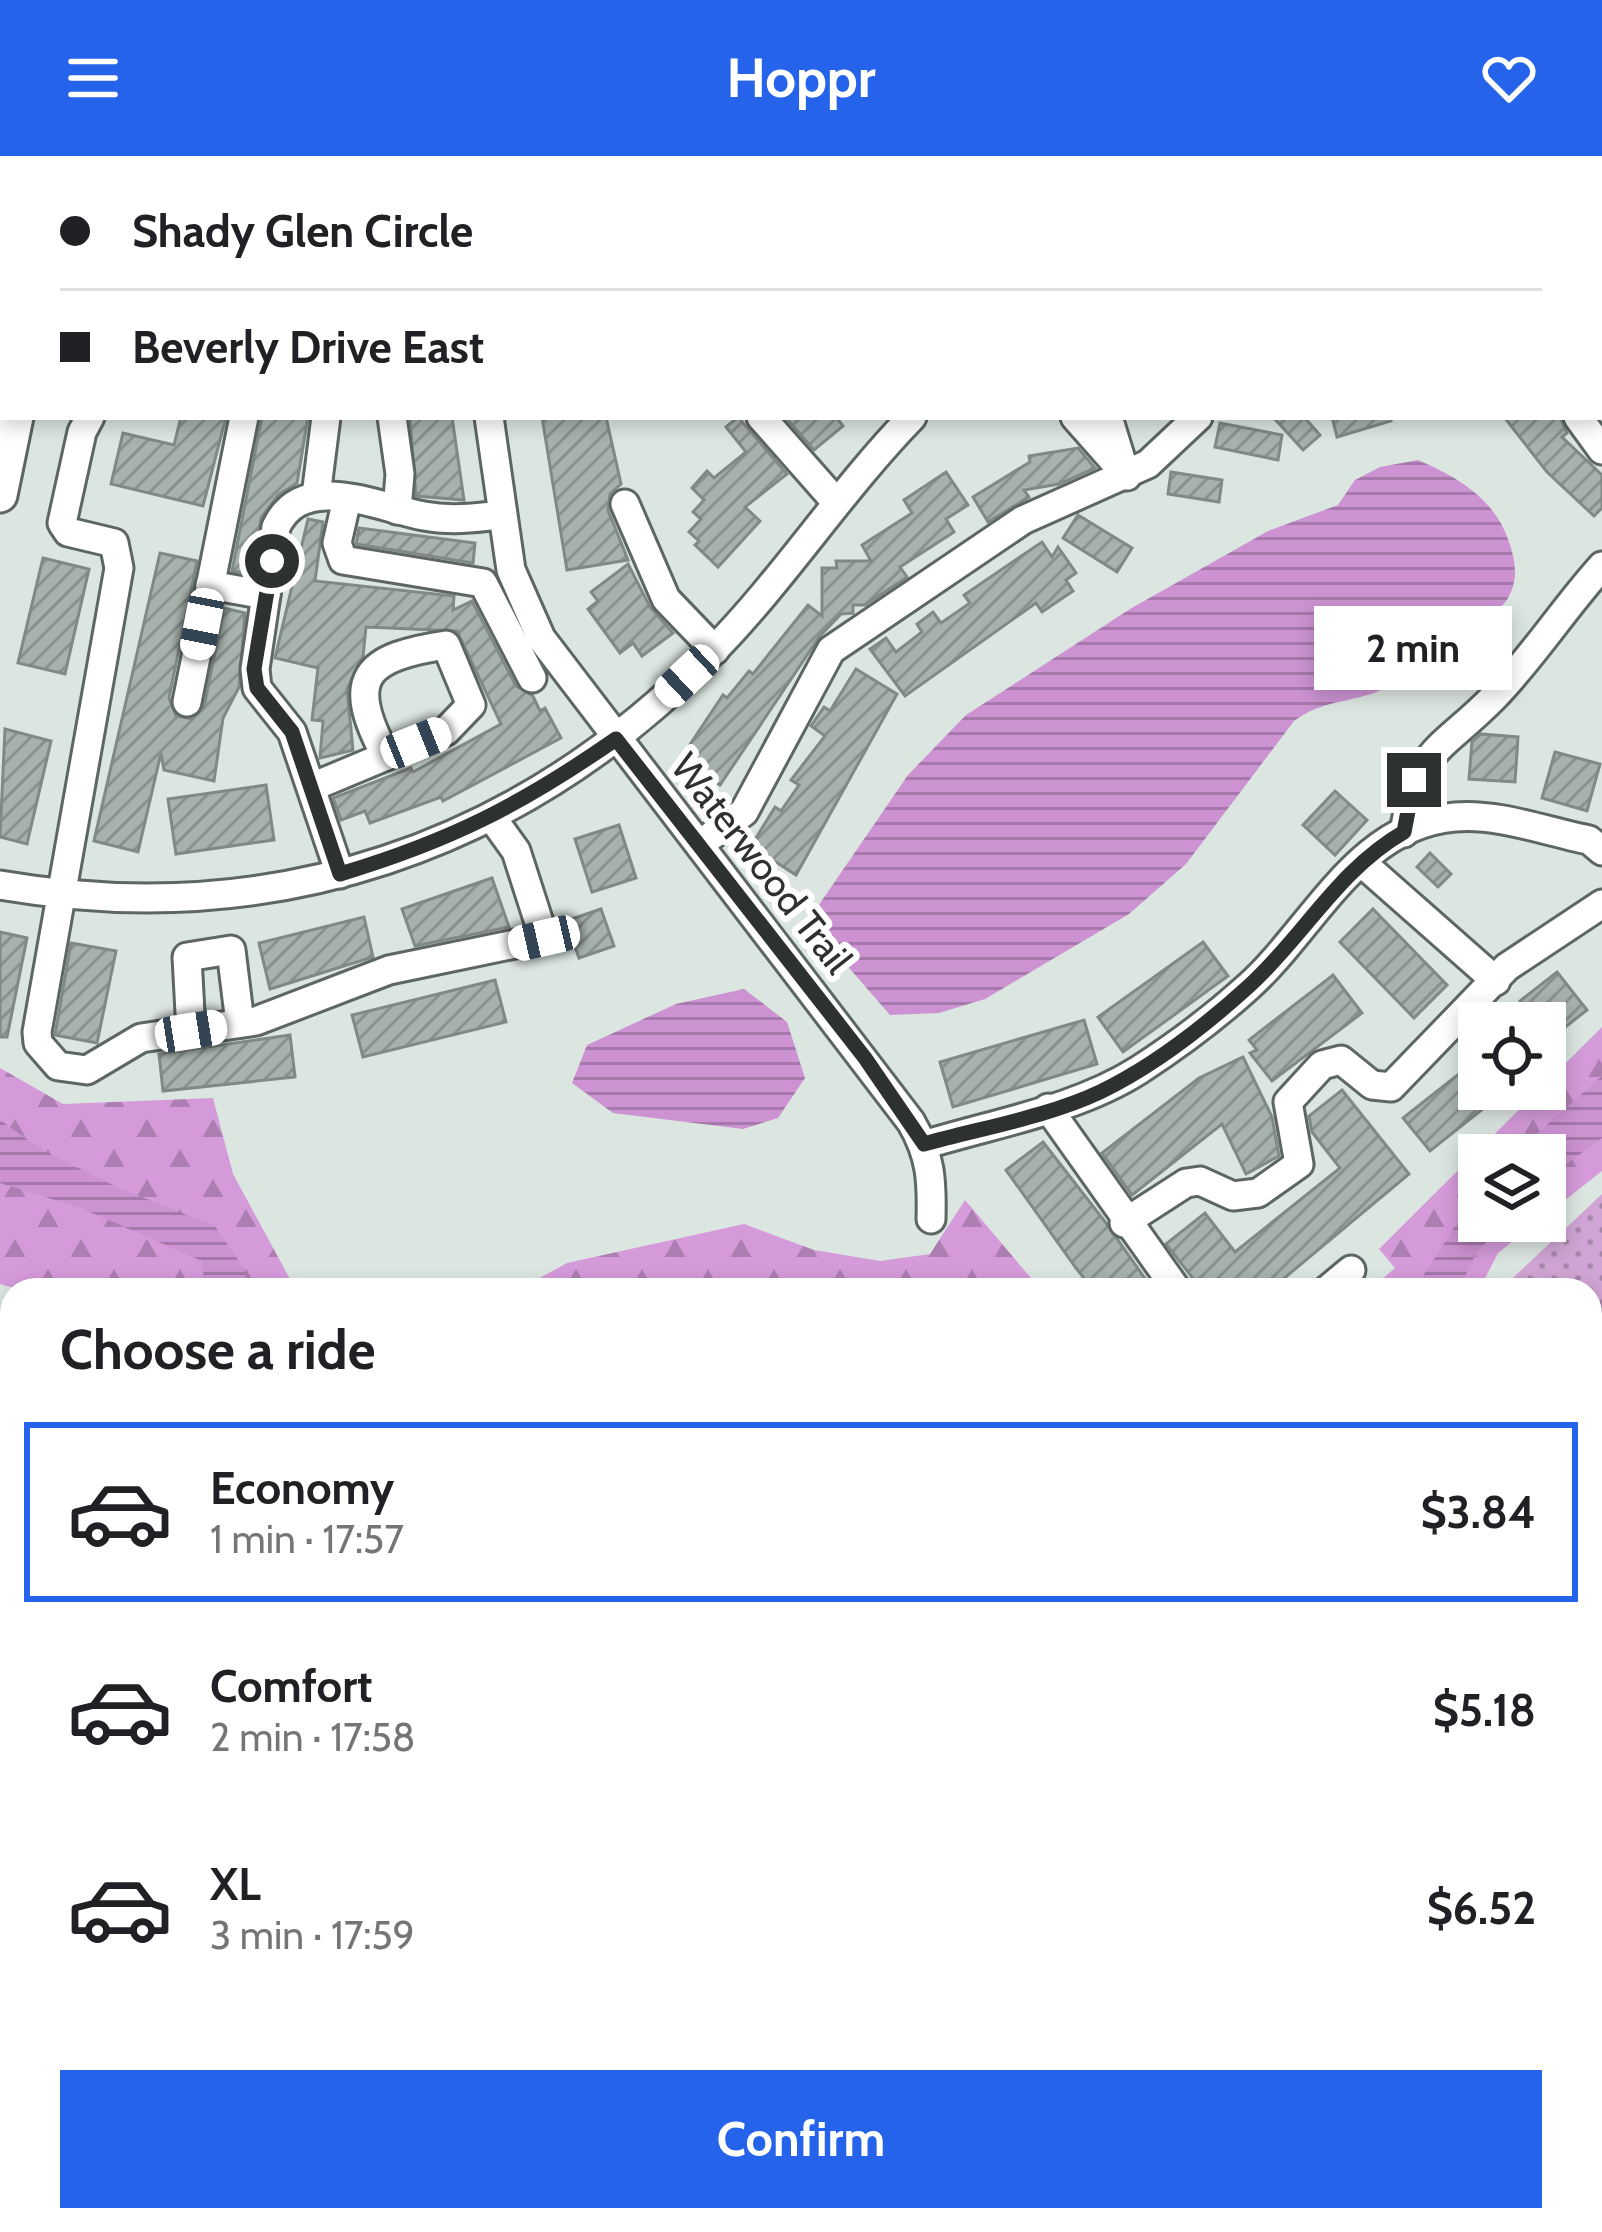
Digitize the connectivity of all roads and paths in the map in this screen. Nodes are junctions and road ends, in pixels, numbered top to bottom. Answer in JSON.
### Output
{"nodes":[{"id":1,"x":15,"y":420,"type":"edge"},
{"id":2,"x":89,"y":420,"type":"edge"},
{"id":3,"x":243,"y":420,"type":"edge"},
{"id":4,"x":326,"y":420,"type":"edge"},
{"id":5,"x":392,"y":420,"type":"edge"},
{"id":6,"x":489,"y":420,"type":"edge"},
{"id":7,"x":764,"y":420,"type":"edge"},
{"id":8,"x":909,"y":420,"type":"edge"},
{"id":9,"x":1078,"y":420,"type":"edge"},
{"id":10,"x":1109,"y":420,"type":"edge"},
{"id":11,"x":1194,"y":420,"type":"edge"},
{"id":12,"x":1580,"y":420,"type":"edge"},
{"id":13,"x":1602,"y":450,"type":"edge"},
{"id":14,"x":1126,"y":476,"type":"junction"},
{"id":15,"x":0,"y":495,"type":"edge"},
{"id":16,"x":316,"y":496,"type":"junction"},
{"id":17,"x":347,"y":499,"type":"junction"},
{"id":18,"x":836,"y":502,"type":"junction"},
{"id":19,"x":625,"y":504,"type":"dead end"},
{"id":20,"x":398,"y":510,"type":"junction"},
{"id":21,"x":501,"y":514,"type":"junction"},
{"id":22,"x":1602,"y":566,"type":"edge"},
{"id":23,"x":210,"y":585,"type":"junction"},
{"id":24,"x":266,"y":595,"type":"junction"},
{"id":25,"x":715,"y":650,"type":"junction"},
{"id":26,"x":532,"y":678,"type":"dead end"},
{"id":27,"x":187,"y":702,"type":"dead end"},
{"id":28,"x":616,"y":739,"type":"junction"},
{"id":29,"x":386,"y":756,"type":"junction"},
{"id":30,"x":313,"y":788,"type":"junction"},
{"id":31,"x":493,"y":819,"type":"junction"},
{"id":32,"x":1404,"y":832,"type":"junction"},
{"id":33,"x":700,"y":844,"type":"junction"},
{"id":34,"x":1602,"y":851,"type":"edge"},
{"id":35,"x":1361,"y":862,"type":"junction"},
{"id":36,"x":340,"y":874,"type":"junction"},
{"id":37,"x":0,"y":885,"type":"edge"},
{"id":38,"x":59,"y":894,"type":"junction"},
{"id":39,"x":1602,"y":904,"type":"edge"},
{"id":40,"x":1496,"y":981,"type":"junction"},
{"id":41,"x":240,"y":1023,"type":"junction"},
{"id":42,"x":191,"y":1031,"type":"junction"},
{"id":43,"x":1048,"y":1108,"type":"junction"},
{"id":44,"x":924,"y":1144,"type":"junction"},
{"id":45,"x":931,"y":1219,"type":"dead end"},
{"id":46,"x":1124,"y":1223,"type":"junction"},
{"id":47,"x":1351,"y":1270,"type":"dead end"},
{"id":48,"x":1168,"y":1278,"type":"edge"},
{"id":49,"x":1341,"y":1278,"type":"edge"}],
"edges":[{"from":1,"to":15,"type":"main road"},
{"from":2,"to":38,"type":"street"},
{"from":3,"to":23,"type":"street"},
{"from":4,"to":16,"type":"street"},
{"from":5,"to":20,"type":"street"},
{"from":6,"to":21,"type":"street","name":"Waterwood Trail"},
{"from":7,"to":18,"type":"street"},
{"from":8,"to":18,"type":"street"},
{"from":9,"to":14,"type":"street"},
{"from":10,"to":14,"type":"street"},
{"from":11,"to":14,"type":"street"},
{"from":12,"to":13,"type":"street"},
{"from":14,"to":33,"type":"street"},
{"from":16,"to":17,"type":"street"},
{"from":16,"to":24,"type":"street"},
{"from":17,"to":20,"type":"street"},
{"from":17,"to":26,"type":"street"},
{"from":18,"to":25,"type":"street"},
{"from":19,"to":25,"type":"street"},
{"from":20,"to":21,"type":"street"},
{"from":21,"to":28,"type":"street","name":"Waterwood Trail"},
{"from":22,"to":32,"type":"street"},
{"from":23,"to":24,"type":"street"},
{"from":23,"to":27,"type":"street"},
{"from":24,"to":30,"type":"street"},
{"from":25,"to":28,"type":"street"},
{"from":28,"to":31,"type":"street"},
{"from":28,"to":33,"type":"street","name":"Waterwood Trail"},
{"from":29,"to":29,"type":"street"},
{"from":29,"to":30,"type":"street"},
{"from":30,"to":36,"type":"street"},
{"from":31,"to":36,"type":"street"},
{"from":31,"to":41,"type":"street"},
{"from":32,"to":34,"type":"street"},
{"from":32,"to":35,"type":"street"},
{"from":33,"to":44,"type":"street","name":"Waterwood Trail"},
{"from":35,"to":40,"type":"street"},
{"from":35,"to":43,"type":"street"},
{"from":36,"to":38,"type":"street"},
{"from":37,"to":38,"type":"street"},
{"from":38,"to":42,"type":"street"},
{"from":39,"to":40,"type":"street"},
{"from":40,"to":46,"type":"street"},
{"from":41,"to":42,"type":"street"},
{"from":41,"to":42,"type":"street"},
{"from":43,"to":44,"type":"street"},
{"from":43,"to":46,"type":"street"},
{"from":44,"to":45,"type":"street","name":"Waterwood Trail"},
{"from":46,"to":48,"type":"street"},
{"from":47,"to":49,"type":"street"}]}
